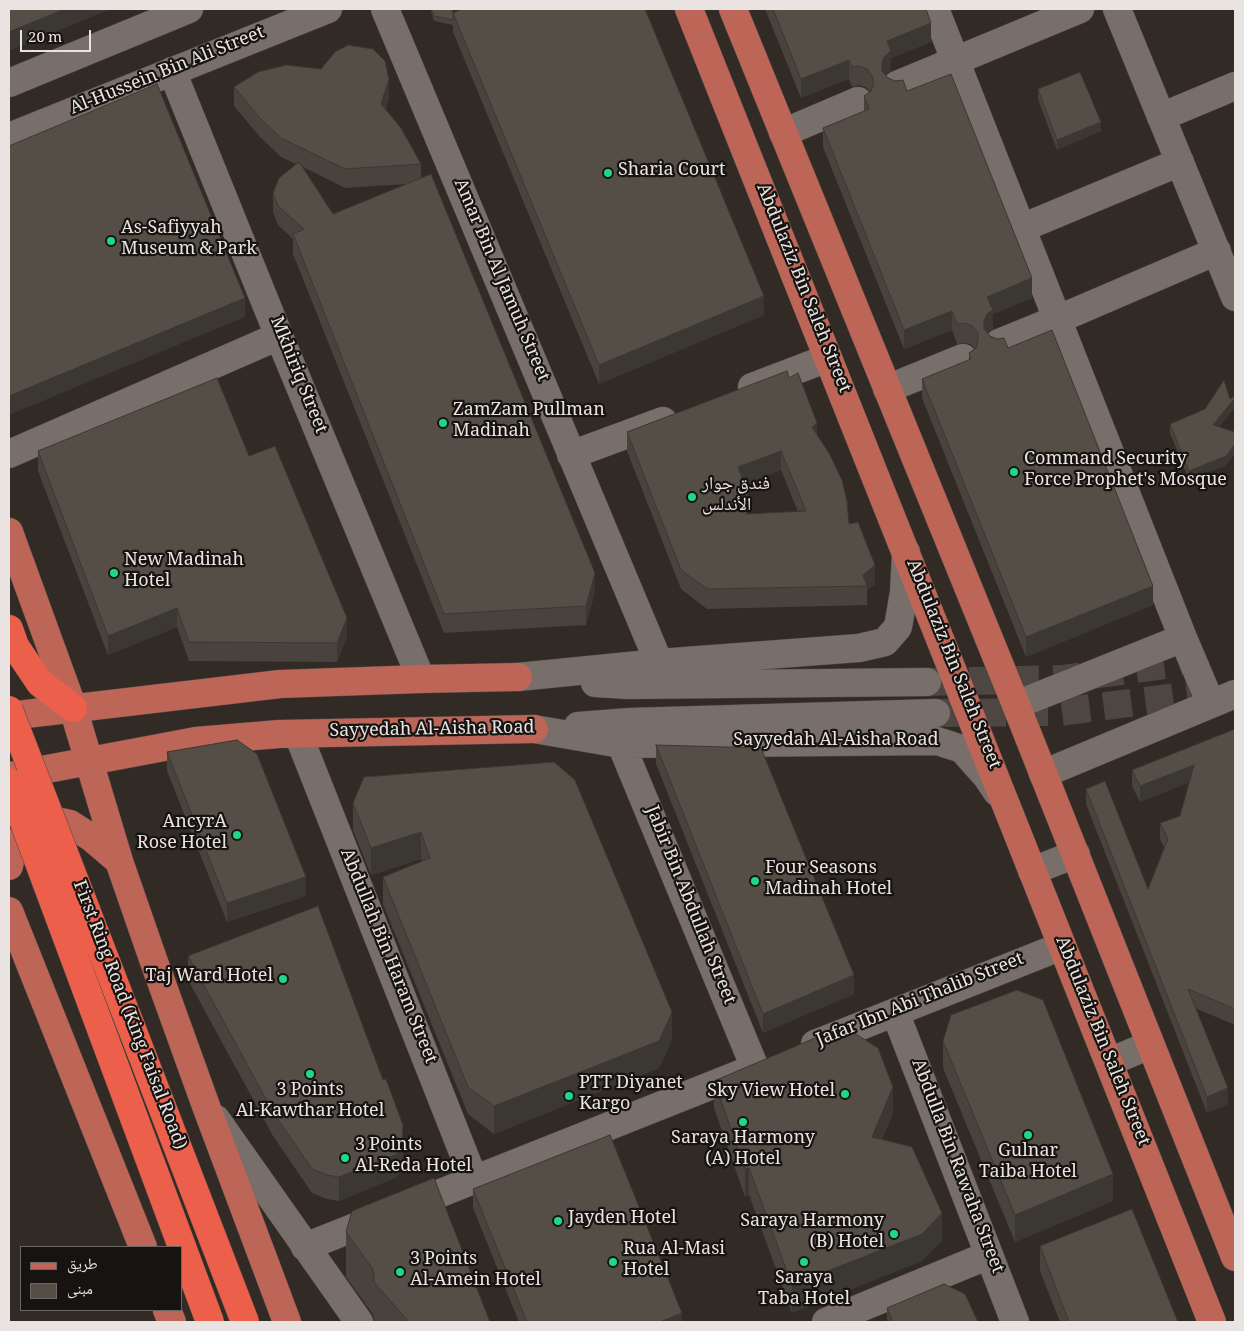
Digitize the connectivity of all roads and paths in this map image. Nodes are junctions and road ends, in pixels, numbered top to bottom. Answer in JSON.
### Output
{"nodes":[{"id":1,"x":189,"y":9,"type":"edge"},
{"id":2,"x":328,"y":9,"type":"edge"},
{"id":3,"x":385,"y":9,"type":"edge"},
{"id":4,"x":689,"y":9,"type":"edge"},
{"id":5,"x":733,"y":9,"type":"edge"},
{"id":6,"x":935,"y":9,"type":"edge"},
{"id":7,"x":1080,"y":9,"type":"edge"},
{"id":8,"x":1118,"y":9,"type":"edge"},
{"id":9,"x":139,"y":18,"type":"edge"},
{"id":10,"x":955,"y":60,"type":"junction"},
{"id":11,"x":172,"y":71,"type":"junction"},
{"id":12,"x":9,"y":83,"type":"edge"},
{"id":13,"x":897,"y":84,"type":"edge"},
{"id":14,"x":1235,"y":86,"type":"edge"},
{"id":15,"x":858,"y":101,"type":"dead end"},
{"id":16,"x":1162,"y":117,"type":"junction"},
{"id":17,"x":784,"y":133,"type":"junction"},
{"id":18,"x":9,"y":137,"type":"edge"},
{"id":19,"x":1180,"y":162,"type":"junction"},
{"id":20,"x":1022,"y":228,"type":"junction"},
{"id":21,"x":1217,"y":252,"type":"junction"},
{"id":22,"x":1235,"y":297,"type":"edge"},
{"id":23,"x":1058,"y":319,"type":"junction"},
{"id":24,"x":279,"y":336,"type":"junction"},
{"id":25,"x":998,"y":343,"type":"edge"},
{"id":26,"x":828,"y":358,"type":"junction"},
{"id":27,"x":963,"y":358,"type":"dead end"},
{"id":28,"x":887,"y":388,"type":"junction"},
{"id":29,"x":727,"y":396,"type":"edge"},
{"id":30,"x":681,"y":414,"type":"edge"},
{"id":31,"x":9,"y":454,"type":"edge"},
{"id":32,"x":571,"y":455,"type":"junction"},
{"id":33,"x":9,"y":532,"type":"edge"},
{"id":34,"x":906,"y":552,"type":"junction"},
{"id":35,"x":9,"y":629,"type":"edge"},
{"id":36,"x":1183,"y":638,"type":"junction"},
{"id":37,"x":659,"y":664,"type":"junction"},
{"id":38,"x":518,"y":677,"type":"junction"},
{"id":39,"x":422,"y":679,"type":"junction"},
{"id":40,"x":927,"y":682,"type":"tunnel mouth"},
{"id":41,"x":1223,"y":699,"type":"edge"},
{"id":42,"x":1016,"y":705,"type":"junction"},
{"id":43,"x":73,"y":708,"type":"junction"},
{"id":44,"x":9,"y":710,"type":"edge"},
{"id":45,"x":936,"y":713,"type":"tunnel mouth"},
{"id":46,"x":9,"y":716,"type":"edge"},
{"id":47,"x":534,"y":729,"type":"junction"},
{"id":48,"x":298,"y":734,"type":"junction"},
{"id":49,"x":621,"y":744,"type":"junction"},
{"id":50,"x":89,"y":762,"type":"junction"},
{"id":51,"x":1043,"y":774,"type":"junction"},
{"id":52,"x":9,"y":777,"type":"edge"},
{"id":53,"x":9,"y":782,"type":"edge"},
{"id":54,"x":1008,"y":808,"type":"junction"},
{"id":55,"x":1076,"y":854,"type":"junction"},
{"id":56,"x":119,"y":861,"type":"junction"},
{"id":57,"x":9,"y":866,"type":"edge"},
{"id":58,"x":1032,"y":871,"type":"junction"},
{"id":59,"x":9,"y":911,"type":"edge"},
{"id":60,"x":1062,"y":946,"type":"junction"},
{"id":61,"x":895,"y":1012,"type":"junction"},
{"id":62,"x":1150,"y":1045,"type":"junction"},
{"id":63,"x":1109,"y":1062,"type":"junction"},
{"id":64,"x":755,"y":1068,"type":"junction"},
{"id":65,"x":206,"y":1106,"type":"junction"},
{"id":66,"x":474,"y":1180,"type":"junction"},
{"id":67,"x":143,"y":1246,"type":"edge"},
{"id":68,"x":182,"y":1246,"type":"edge"},
{"id":69,"x":182,"y":1247,"type":"edge"},
{"id":70,"x":306,"y":1247,"type":"junction"},
{"id":71,"x":989,"y":1255,"type":"junction"},
{"id":72,"x":1235,"y":1257,"type":"edge"},
{"id":73,"x":210,"y":1322,"type":"edge"},
{"id":74,"x":245,"y":1322,"type":"edge"},
{"id":75,"x":287,"y":1322,"type":"edge"},
{"id":76,"x":359,"y":1322,"type":"edge"},
{"id":77,"x":826,"y":1322,"type":"edge"},
{"id":78,"x":1015,"y":1322,"type":"edge"},
{"id":79,"x":1212,"y":1322,"type":"edge"}],
"edges":[{"from":1,"to":9,"type":"street"},
{"from":2,"to":11,"type":"street","name":"Al-Hussein Bin Ali Street"},
{"from":3,"to":32,"type":"street","name":"Amar Bin Al Jamuh Street"},
{"from":4,"to":26,"type":"main road","name":"Abdulaziz Bin Saleh Street"},
{"from":5,"to":17,"type":"main road"},
{"from":6,"to":10,"type":"street"},
{"from":7,"to":10,"type":"street"},
{"from":8,"to":16,"type":"street"},
{"from":9,"to":12,"type":"street"},
{"from":10,"to":13,"type":"street"},
{"from":10,"to":20,"type":"street"},
{"from":11,"to":18,"type":"street","name":"Al-Hussein Bin Ali Street"},
{"from":11,"to":24,"type":"street","name":"Mkhiriq Street"},
{"from":14,"to":16,"type":"street"},
{"from":15,"to":17,"type":"street"},
{"from":16,"to":19,"type":"street"},
{"from":17,"to":28,"type":"main road"},
{"from":19,"to":20,"type":"street"},
{"from":19,"to":21,"type":"street"},
{"from":20,"to":23,"type":"street"},
{"from":21,"to":22,"type":"street"},
{"from":21,"to":23,"type":"street"},
{"from":23,"to":25,"type":"street"},
{"from":23,"to":36,"type":"street"},
{"from":24,"to":31,"type":"street"},
{"from":24,"to":39,"type":"street","name":"Mkhiriq Street"},
{"from":26,"to":29,"type":"street"},
{"from":26,"to":34,"type":"main road","name":"Abdulaziz Bin Saleh Street"},
{"from":27,"to":28,"type":"street"},
{"from":28,"to":42,"type":"main road"},
{"from":30,"to":32,"type":"street"},
{"from":32,"to":37,"type":"street","name":"Amar Bin Al Jamuh Street"},
{"from":33,"to":43,"type":"main road"},
{"from":34,"to":37,"type":"street"},
{"from":34,"to":54,"type":"main road","name":"Abdulaziz Bin Saleh Street"},
{"from":35,"to":43,"type":"highway"},
{"from":36,"to":41,"type":"street"},
{"from":36,"to":42,"type":"street"},
{"from":37,"to":38,"type":"street"},
{"from":38,"to":39,"type":"main road"},
{"from":38,"to":40,"type":"street"},
{"from":39,"to":43,"type":"main road"},
{"from":41,"to":51,"type":"street"},
{"from":42,"to":51,"type":"main road"},
{"from":43,"to":46,"type":"main road"},
{"from":43,"to":50,"type":"main road"},
{"from":44,"to":74,"type":"highway","name":"First Ring Road (King Faisal Road)","bridge":true},
{"from":45,"to":47,"type":"street"},
{"from":47,"to":48,"type":"main road","name":"Sayyedah Al-Aisha Road"},
{"from":47,"to":49,"type":"street","name":"Sayyedah Al-Aisha Road"},
{"from":48,"to":50,"type":"main road","name":"Sayyedah Al-Aisha Road"},
{"from":48,"to":66,"type":"street","name":"Abdullah Bin Haram Street"},
{"from":49,"to":54,"type":"street","name":"Sayyedah Al-Aisha Road"},
{"from":49,"to":64,"type":"street","name":"Jabir Bin Abdullah Street"},
{"from":50,"to":52,"type":"main road","name":"Sayyedah Al-Aisha Road"},
{"from":50,"to":56,"type":"main road"},
{"from":51,"to":55,"type":"main road"},
{"from":53,"to":68,"type":"highway","name":"First Ring Road (King Faisal Road)","bridge":true},
{"from":54,"to":58,"type":"main road","name":"Abdulaziz Bin Saleh Street"},
{"from":55,"to":58,"type":"street"},
{"from":55,"to":62,"type":"main road"},
{"from":56,"to":57,"type":"main road"},
{"from":56,"to":65,"type":"main road"},
{"from":58,"to":60,"type":"main road","name":"Abdulaziz Bin Saleh Street"},
{"from":59,"to":67,"type":"main road"},
{"from":60,"to":61,"type":"street","name":"Jafar Ibn Abi Thalib Street"},
{"from":60,"to":63,"type":"main road","name":"Abdulaziz Bin Saleh Street"},
{"from":61,"to":64,"type":"street","name":"Jafar Ibn Abi Thalib Street"},
{"from":61,"to":71,"type":"street","name":"Abdulla Bin Rawaha Street"},
{"from":62,"to":63,"type":"street"},
{"from":62,"to":72,"type":"main road"},
{"from":63,"to":79,"type":"main road","name":"Abdulaziz Bin Saleh Street"},
{"from":64,"to":66,"type":"street","name":"Jafar Ibn Abi Thalib Street"},
{"from":65,"to":70,"type":"street"},
{"from":65,"to":75,"type":"main road"},
{"from":66,"to":70,"type":"street","name":"Jafar Ibn Abi Thalib Street"},
{"from":69,"to":73,"type":"highway","name":"First Ring Road (King Faisal Road)","bridge":true},
{"from":70,"to":76,"type":"street"},
{"from":71,"to":77,"type":"street"},
{"from":71,"to":78,"type":"street","name":"Abdulla Bin Rawaha Street"}]}
